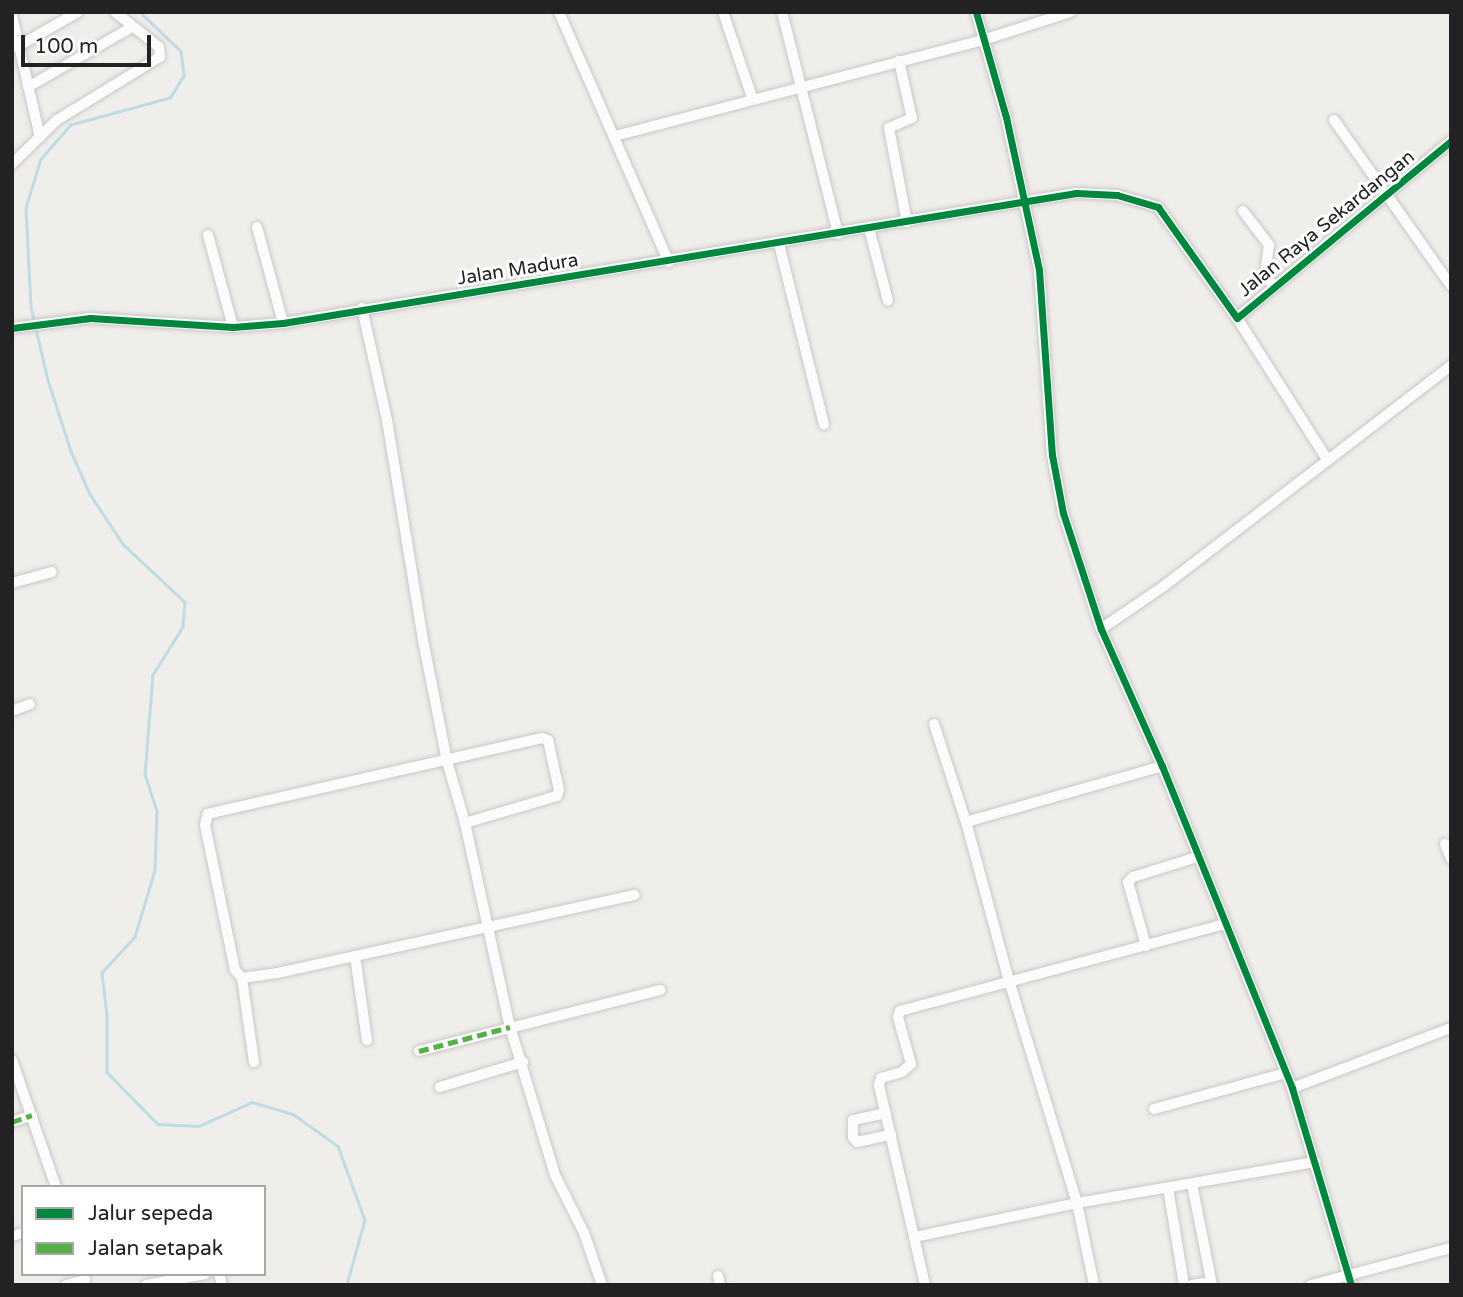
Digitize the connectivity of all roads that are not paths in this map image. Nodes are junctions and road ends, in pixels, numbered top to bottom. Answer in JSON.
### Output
{"nodes":[{"id":1,"x":78,"y":12,"type":"edge"},
{"id":2,"x":115,"y":12,"type":"edge"},
{"id":3,"x":559,"y":12,"type":"edge"},
{"id":4,"x":723,"y":12,"type":"edge"},
{"id":5,"x":976,"y":12,"type":"edge"},
{"id":6,"x":1071,"y":12,"type":"edge"},
{"id":7,"x":784,"y":13,"type":"edge"},
{"id":8,"x":12,"y":15,"type":"edge"},
{"id":9,"x":132,"y":27,"type":"junction"},
{"id":10,"x":983,"y":40,"type":"junction"},
{"id":11,"x":17,"y":47,"type":"junction"},
{"id":12,"x":899,"y":61,"type":"junction"},
{"id":13,"x":28,"y":87,"type":"junction"},
{"id":14,"x":799,"y":88,"type":"junction"},
{"id":15,"x":753,"y":100,"type":"junction"},
{"id":16,"x":1334,"y":120,"type":"dead end"},
{"id":17,"x":615,"y":136,"type":"junction"},
{"id":18,"x":40,"y":137,"type":"junction"},
{"id":19,"x":1451,"y":141,"type":"edge"},
{"id":20,"x":12,"y":164,"type":"edge"},
{"id":21,"x":1388,"y":195,"type":"junction"},
{"id":22,"x":1025,"y":200,"type":"junction"},
{"id":23,"x":1244,"y":211,"type":"dead end"},
{"id":24,"x":907,"y":222,"type":"junction"},
{"id":25,"x":257,"y":227,"type":"dead end"},
{"id":26,"x":869,"y":228,"type":"junction"},
{"id":27,"x":838,"y":233,"type":"junction"},
{"id":28,"x":208,"y":235,"type":"dead end"},
{"id":29,"x":779,"y":244,"type":"junction"},
{"id":30,"x":669,"y":262,"type":"junction"},
{"id":31,"x":1451,"y":286,"type":"edge"},
{"id":32,"x":1274,"y":288,"type":"junction"},
{"id":33,"x":888,"y":301,"type":"dead end"},
{"id":34,"x":362,"y":308,"type":"junction"},
{"id":35,"x":1237,"y":317,"type":"junction"},
{"id":36,"x":283,"y":323,"type":"junction"},
{"id":37,"x":15,"y":327,"type":"edge"},
{"id":38,"x":233,"y":327,"type":"junction"},
{"id":39,"x":1451,"y":366,"type":"edge"},
{"id":40,"x":824,"y":424,"type":"dead end"},
{"id":41,"x":1328,"y":461,"type":"junction"},
{"id":42,"x":51,"y":572,"type":"dead end"},
{"id":43,"x":13,"y":581,"type":"edge"},
{"id":44,"x":1101,"y":629,"type":"junction"},
{"id":45,"x":30,"y":704,"type":"dead end"},
{"id":46,"x":12,"y":711,"type":"edge"},
{"id":47,"x":934,"y":724,"type":"dead end"},
{"id":48,"x":447,"y":761,"type":"junction"},
{"id":49,"x":1162,"y":766,"type":"junction"},
{"id":50,"x":465,"y":822,"type":"junction"},
{"id":51,"x":966,"y":822,"type":"junction"},
{"id":52,"x":1445,"y":845,"type":"dead end"},
{"id":53,"x":1197,"y":857,"type":"junction"},
{"id":54,"x":1451,"y":859,"type":"edge"},
{"id":55,"x":635,"y":895,"type":"dead end"},
{"id":56,"x":1225,"y":924,"type":"junction"},
{"id":57,"x":488,"y":928,"type":"junction"},
{"id":58,"x":1146,"y":946,"type":"junction"},
{"id":59,"x":355,"y":956,"type":"junction"},
{"id":60,"x":242,"y":978,"type":"junction"},
{"id":61,"x":1009,"y":981,"type":"junction"},
{"id":62,"x":660,"y":989,"type":"dead end"},
{"id":63,"x":510,"y":1027,"type":"junction"},
{"id":64,"x":1451,"y":1028,"type":"edge"},
{"id":65,"x":367,"y":1040,"type":"dead end"},
{"id":66,"x":419,"y":1051,"type":"dead end"},
{"id":67,"x":12,"y":1060,"type":"edge"},
{"id":68,"x":254,"y":1062,"type":"dead end"},
{"id":69,"x":523,"y":1062,"type":"junction"},
{"id":70,"x":1286,"y":1073,"type":"junction"},
{"id":71,"x":440,"y":1087,"type":"dead end"},
{"id":72,"x":1293,"y":1088,"type":"junction"},
{"id":73,"x":1154,"y":1109,"type":"dead end"},
{"id":74,"x":886,"y":1113,"type":"junction"},
{"id":75,"x":32,"y":1115,"type":"junction"},
{"id":76,"x":12,"y":1122,"type":"edge"},
{"id":77,"x":891,"y":1135,"type":"junction"},
{"id":78,"x":1315,"y":1162,"type":"junction"},
{"id":79,"x":1192,"y":1184,"type":"junction"},
{"id":80,"x":55,"y":1185,"type":"edge"},
{"id":81,"x":1168,"y":1188,"type":"junction"},
{"id":82,"x":1077,"y":1203,"type":"junction"},
{"id":83,"x":914,"y":1237,"type":"junction"},
{"id":84,"x":1451,"y":1248,"type":"edge"},
{"id":85,"x":194,"y":1276,"type":"edge"},
{"id":86,"x":84,"y":1280,"type":"edge"},
{"id":87,"x":1350,"y":1280,"type":"edge"},
{"id":88,"x":1211,"y":1283,"type":"edge"},
{"id":89,"x":66,"y":1285,"type":"edge"},
{"id":90,"x":146,"y":1285,"type":"edge"},
{"id":91,"x":602,"y":1285,"type":"edge"},
{"id":92,"x":925,"y":1285,"type":"edge"},
{"id":93,"x":1094,"y":1285,"type":"edge"},
{"id":94,"x":1184,"y":1285,"type":"edge"},
{"id":95,"x":1192,"y":1285,"type":"edge"},
{"id":96,"x":1311,"y":1285,"type":"edge"}],
"edges":[{"from":1,"to":11,"type":"street"},
{"from":2,"to":9,"type":"street"},
{"from":3,"to":17,"type":"street"},
{"from":4,"to":15,"type":"street"},
{"from":5,"to":10,"type":"street"},
{"from":6,"to":10,"type":"street"},
{"from":7,"to":14,"type":"street"},
{"from":8,"to":11,"type":"street"},
{"from":9,"to":13,"type":"street"},
{"from":9,"to":18,"type":"street"},
{"from":10,"to":12,"type":"street"},
{"from":10,"to":22,"type":"street"},
{"from":11,"to":13,"type":"street"},
{"from":12,"to":14,"type":"street"},
{"from":12,"to":24,"type":"street"},
{"from":13,"to":18,"type":"street"},
{"from":14,"to":15,"type":"street"},
{"from":14,"to":27,"type":"street"},
{"from":15,"to":17,"type":"street"},
{"from":16,"to":21,"type":"street"},
{"from":17,"to":30,"type":"street"},
{"from":18,"to":20,"type":"street"},
{"from":19,"to":21,"type":"street","name":"Jalan Raya Sekardangan"},
{"from":21,"to":31,"type":"street"},
{"from":21,"to":32,"type":"street","name":"Jalan Raya Sekardangan"},
{"from":22,"to":24,"type":"street","name":"Jalan Madura"},
{"from":22,"to":35,"type":"street","name":"Jalan Raya Sekardangan"},
{"from":22,"to":44,"type":"street"},
{"from":23,"to":32,"type":"street"},
{"from":24,"to":26,"type":"street","name":"Jalan Madura"},
{"from":25,"to":36,"type":"street"},
{"from":26,"to":27,"type":"street","name":"Jalan Madura"},
{"from":26,"to":33,"type":"street"},
{"from":27,"to":29,"type":"street","name":"Jalan Madura"},
{"from":28,"to":38,"type":"street"},
{"from":29,"to":30,"type":"street","name":"Jalan Madura"},
{"from":29,"to":40,"type":"street"},
{"from":30,"to":34,"type":"street","name":"Jalan Madura"},
{"from":32,"to":35,"type":"street","name":"Jalan Raya Sekardangan"},
{"from":34,"to":36,"type":"street","name":"Jalan Madura"},
{"from":34,"to":48,"type":"street"},
{"from":35,"to":41,"type":"street"},
{"from":36,"to":38,"type":"street","name":"Jalan Madura"},
{"from":37,"to":38,"type":"street","name":"Jalan Madura"},
{"from":39,"to":41,"type":"street"},
{"from":41,"to":44,"type":"street"},
{"from":42,"to":43,"type":"street"},
{"from":44,"to":49,"type":"street"},
{"from":45,"to":46,"type":"street"},
{"from":47,"to":51,"type":"street"},
{"from":48,"to":50,"type":"street"},
{"from":48,"to":50,"type":"street"},
{"from":48,"to":60,"type":"street"},
{"from":49,"to":51,"type":"street"},
{"from":49,"to":53,"type":"street"},
{"from":50,"to":57,"type":"street"},
{"from":51,"to":61,"type":"street"},
{"from":52,"to":54,"type":"street"},
{"from":53,"to":56,"type":"street"},
{"from":53,"to":58,"type":"street"},
{"from":55,"to":57,"type":"street"},
{"from":56,"to":58,"type":"street"},
{"from":56,"to":70,"type":"street"},
{"from":57,"to":59,"type":"street"},
{"from":57,"to":63,"type":"street"},
{"from":58,"to":61,"type":"street"},
{"from":59,"to":60,"type":"street"},
{"from":59,"to":65,"type":"street"},
{"from":60,"to":68,"type":"street"},
{"from":61,"to":74,"type":"street"},
{"from":61,"to":82,"type":"street"},
{"from":62,"to":63,"type":"street"},
{"from":63,"to":66,"type":"street"},
{"from":63,"to":69,"type":"street"},
{"from":64,"to":72,"type":"street"},
{"from":67,"to":75,"type":"street"},
{"from":69,"to":71,"type":"street"},
{"from":69,"to":91,"type":"street"},
{"from":70,"to":72,"type":"street"},
{"from":70,"to":73,"type":"street"},
{"from":72,"to":78,"type":"street"},
{"from":74,"to":77,"type":"street"},
{"from":74,"to":77,"type":"street"},
{"from":75,"to":76,"type":"street"},
{"from":75,"to":80,"type":"street"},
{"from":77,"to":83,"type":"street"},
{"from":78,"to":79,"type":"street"},
{"from":78,"to":87,"type":"street"},
{"from":79,"to":81,"type":"street"},
{"from":79,"to":88,"type":"street"},
{"from":81,"to":82,"type":"street"},
{"from":81,"to":94,"type":"street"},
{"from":82,"to":83,"type":"street"},
{"from":82,"to":93,"type":"street"},
{"from":83,"to":92,"type":"street"},
{"from":84,"to":87,"type":"street"},
{"from":85,"to":90,"type":"street"},
{"from":86,"to":89,"type":"street"},
{"from":87,"to":96,"type":"street"},
{"from":88,"to":95,"type":"street"}]}
